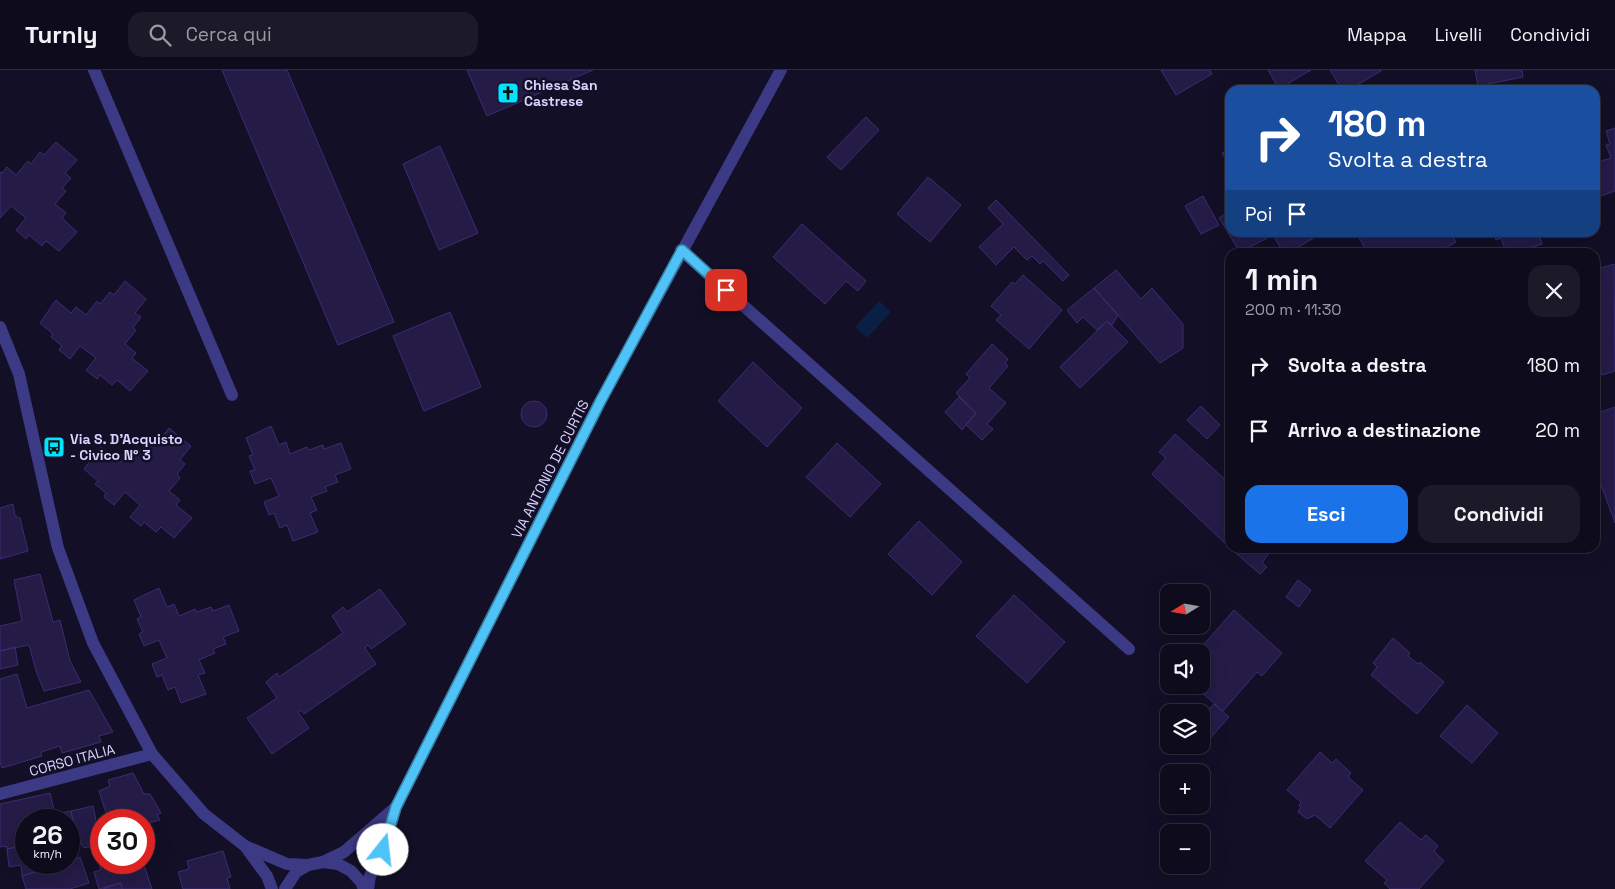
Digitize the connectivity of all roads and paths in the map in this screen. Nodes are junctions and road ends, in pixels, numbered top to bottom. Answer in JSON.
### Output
{"nodes":[{"id":1,"x":94,"y":70,"type":"edge"},
{"id":2,"x":781,"y":70,"type":"edge"},
{"id":3,"x":682,"y":250,"type":"junction"},
{"id":4,"x":0,"y":327,"type":"edge"},
{"id":5,"x":232,"y":395,"type":"dead end"},
{"id":6,"x":1128,"y":649,"type":"dead end"},
{"id":7,"x":152,"y":754,"type":"junction"},
{"id":8,"x":0,"y":794,"type":"edge"},
{"id":9,"x":396,"y":807,"type":"junction"},
{"id":10,"x":246,"y":846,"type":"junction"},
{"id":11,"x":322,"y":862,"type":"junction"},
{"id":12,"x":308,"y":865,"type":"junction"},
{"id":13,"x":272,"y":889,"type":"edge"},
{"id":14,"x":285,"y":889,"type":"edge"},
{"id":15,"x":364,"y":889,"type":"edge"},
{"id":16,"x":368,"y":889,"type":"edge"}],
"edges":[{"from":1,"to":5,"type":"street"},
{"from":2,"to":3,"type":"street","name":"VIA ANTONIO DE CURTIS"},
{"from":3,"to":6,"type":"street"},
{"from":3,"to":9,"type":"street","name":"VIA ANTONIO DE CURTIS"},
{"from":4,"to":7,"type":"street"},
{"from":7,"to":8,"type":"street","name":"CORSO ITALIA"},
{"from":7,"to":10,"type":"street"},
{"from":9,"to":11,"type":"street","name":"VIA ANTONIO DE CURTIS"},
{"from":9,"to":16,"type":"street","name":"VIA ANTONIO DE CURTIS"},
{"from":10,"to":12,"type":"street"},
{"from":10,"to":13,"type":"street"},
{"from":11,"to":12,"type":"street"},
{"from":11,"to":15,"type":"street"},
{"from":12,"to":14,"type":"street"}]}
